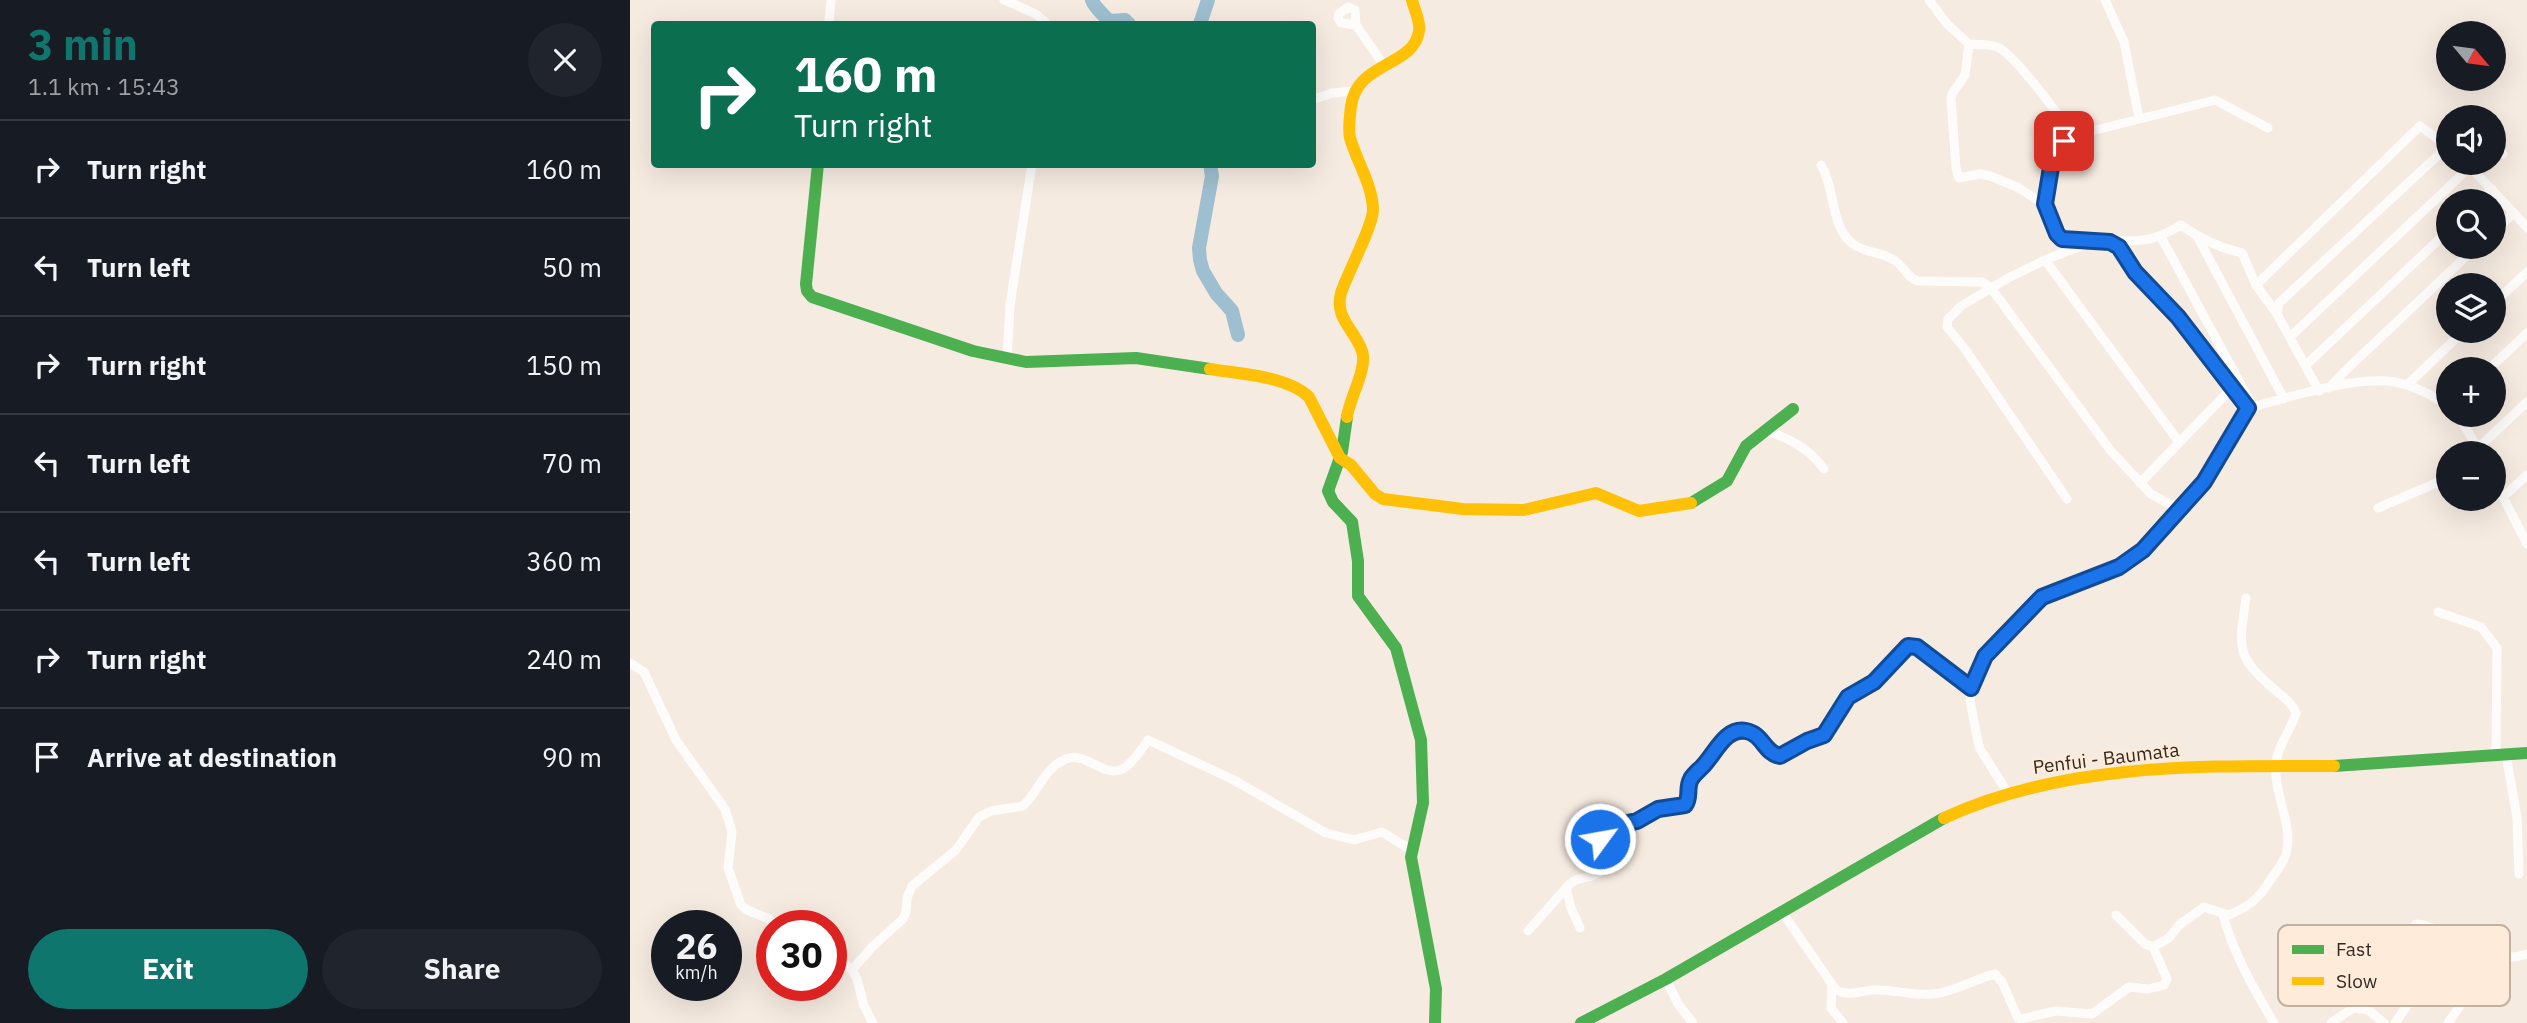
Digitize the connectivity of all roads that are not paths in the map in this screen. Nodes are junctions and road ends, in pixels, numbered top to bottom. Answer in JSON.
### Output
{"nodes":[{"id":1,"x":831,"y":0,"type":"edge"},
{"id":2,"x":1004,"y":0,"type":"edge"},
{"id":3,"x":1412,"y":0,"type":"edge"},
{"id":4,"x":1929,"y":0,"type":"edge"},
{"id":5,"x":2105,"y":0,"type":"edge"},
{"id":6,"x":829,"y":21,"type":"edge"},
{"id":7,"x":1044,"y":21,"type":"edge"},
{"id":8,"x":1356,"y":25,"type":"dead end"},
{"id":9,"x":1969,"y":44,"type":"junction"},
{"id":10,"x":1383,"y":64,"type":"junction"},
{"id":11,"x":1355,"y":91,"type":"junction"},
{"id":12,"x":1316,"y":99,"type":"edge"},
{"id":13,"x":2139,"y":118,"type":"junction"},
{"id":14,"x":2268,"y":128,"type":"dead end"},
{"id":15,"x":2072,"y":136,"type":"junction"},
{"id":16,"x":2436,"y":136,"type":"edge"},
{"id":17,"x":2436,"y":153,"type":"edge"},
{"id":18,"x":1821,"y":165,"type":"dead end"},
{"id":19,"x":818,"y":168,"type":"edge"},
{"id":20,"x":1031,"y":168,"type":"edge"},
{"id":21,"x":2458,"y":175,"type":"edge"},
{"id":22,"x":2478,"y":175,"type":"edge"},
{"id":23,"x":2492,"y":189,"type":"edge"},
{"id":24,"x":2045,"y":204,"type":"junction"},
{"id":25,"x":2506,"y":204,"type":"edge"},
{"id":26,"x":2514,"y":213,"type":"junction"},
{"id":27,"x":2506,"y":220,"type":"edge"},
{"id":28,"x":2527,"y":228,"type":"edge"},
{"id":29,"x":2197,"y":236,"type":"junction"},
{"id":30,"x":2161,"y":237,"type":"junction"},
{"id":31,"x":2094,"y":241,"type":"junction"},
{"id":32,"x":2110,"y":242,"type":"junction"},
{"id":33,"x":2436,"y":242,"type":"edge"},
{"id":34,"x":2463,"y":259,"type":"edge"},
{"id":35,"x":2045,"y":260,"type":"junction"},
{"id":36,"x":2527,"y":272,"type":"edge"},
{"id":37,"x":2256,"y":285,"type":"junction"},
{"id":38,"x":1991,"y":288,"type":"junction"},
{"id":39,"x":2506,"y":292,"type":"edge"},
{"id":40,"x":2277,"y":314,"type":"junction"},
{"id":41,"x":2527,"y":333,"type":"edge"},
{"id":42,"x":2290,"y":337,"type":"junction"},
{"id":43,"x":2451,"y":343,"type":"edge"},
{"id":44,"x":2502,"y":357,"type":"edge"},
{"id":45,"x":1007,"y":360,"type":"junction"},
{"id":46,"x":2306,"y":365,"type":"junction"},
{"id":47,"x":2407,"y":385,"type":"junction"},
{"id":48,"x":2232,"y":388,"type":"junction"},
{"id":49,"x":2329,"y":388,"type":"junction"},
{"id":50,"x":2319,"y":391,"type":"junction"},
{"id":51,"x":2284,"y":399,"type":"junction"},
{"id":52,"x":2436,"y":399,"type":"edge"},
{"id":53,"x":2527,"y":402,"type":"edge"},
{"id":54,"x":2250,"y":407,"type":"junction"},
{"id":55,"x":1793,"y":409,"type":"dead end"},
{"id":56,"x":1766,"y":429,"type":"junction"},
{"id":57,"x":2489,"y":441,"type":"edge"},
{"id":58,"x":2179,"y":442,"type":"junction"},
{"id":59,"x":1340,"y":458,"type":"junction"},
{"id":60,"x":1824,"y":470,"type":"dead end"},
{"id":61,"x":2527,"y":475,"type":"edge"},
{"id":62,"x":2140,"y":482,"type":"junction"},
{"id":63,"x":2436,"y":483,"type":"edge"},
{"id":64,"x":2506,"y":494,"type":"edge"},
{"id":65,"x":2067,"y":499,"type":"dead end"},
{"id":66,"x":2506,"y":502,"type":"edge"},
{"id":67,"x":2378,"y":508,"type":"dead end"},
{"id":68,"x":2179,"y":509,"type":"junction"},
{"id":69,"x":2525,"y":536,"type":"edge"},
{"id":70,"x":2246,"y":598,"type":"dead end"},
{"id":71,"x":2438,"y":612,"type":"dead end"},
{"id":72,"x":630,"y":663,"type":"edge"},
{"id":73,"x":1971,"y":688,"type":"junction"},
{"id":74,"x":2527,"y":752,"type":"edge"},
{"id":75,"x":2501,"y":755,"type":"junction"},
{"id":76,"x":2276,"y":765,"type":"junction"},
{"id":77,"x":2008,"y":793,"type":"junction"},
{"id":78,"x":1411,"y":850,"type":"junction"},
{"id":79,"x":2519,"y":874,"type":"dead end"},
{"id":80,"x":1566,"y":888,"type":"junction"},
{"id":81,"x":1782,"y":912,"type":"junction"},
{"id":82,"x":756,"y":914,"type":"edge"},
{"id":83,"x":2116,"y":915,"type":"dead end"},
{"id":84,"x":2223,"y":915,"type":"junction"},
{"id":85,"x":1580,"y":928,"type":"dead end"},
{"id":86,"x":1528,"y":931,"type":"dead end"},
{"id":87,"x":2153,"y":947,"type":"junction"},
{"id":88,"x":2527,"y":954,"type":"edge"},
{"id":89,"x":2510,"y":958,"type":"edge"},
{"id":90,"x":847,"y":966,"type":"edge"},
{"id":91,"x":852,"y":970,"type":"junction"},
{"id":92,"x":1666,"y":979,"type":"junction"},
{"id":93,"x":1832,"y":985,"type":"junction"},
{"id":94,"x":2407,"y":1006,"type":"edge"},
{"id":95,"x":2460,"y":1006,"type":"edge"},
{"id":96,"x":2353,"y":1008,"type":"joint"},
{"id":97,"x":873,"y":1023,"type":"edge"},
{"id":98,"x":1436,"y":1023,"type":"edge"},
{"id":99,"x":1581,"y":1023,"type":"edge"},
{"id":100,"x":1693,"y":1023,"type":"edge"},
{"id":101,"x":1843,"y":1023,"type":"edge"},
{"id":102,"x":2274,"y":1023,"type":"edge"},
{"id":103,"x":2331,"y":1023,"type":"edge"},
{"id":104,"x":2384,"y":1023,"type":"edge"},
{"id":105,"x":2395,"y":1023,"type":"edge"},
{"id":106,"x":2448,"y":1023,"type":"edge"}],
"edges":[{"from":1,"to":6,"type":"street"},
{"from":2,"to":7,"type":"street"},
{"from":3,"to":10,"type":"street"},
{"from":4,"to":9,"type":"street"},
{"from":5,"to":13,"type":"street"},
{"from":8,"to":10,"type":"street"},
{"from":9,"to":15,"type":"street"},
{"from":9,"to":24,"type":"street"},
{"from":10,"to":11,"type":"street"},
{"from":11,"to":12,"type":"street"},
{"from":11,"to":59,"type":"street"},
{"from":13,"to":14,"type":"street"},
{"from":13,"to":15,"type":"street"},
{"from":15,"to":24,"type":"street"},
{"from":16,"to":37,"type":"street"},
{"from":17,"to":40,"type":"street"},
{"from":18,"to":38,"type":"street"},
{"from":19,"to":45,"type":"street"},
{"from":20,"to":45,"type":"street"},
{"from":21,"to":42,"type":"street"},
{"from":22,"to":23,"type":"street"},
{"from":24,"to":31,"type":"street"},
{"from":25,"to":26,"type":"street"},
{"from":26,"to":27,"type":"street"},
{"from":26,"to":28,"type":"street"},
{"from":29,"to":30,"type":"street"},
{"from":29,"to":37,"type":"street"},
{"from":29,"to":51,"type":"street"},
{"from":30,"to":32,"type":"street"},
{"from":30,"to":54,"type":"street"},
{"from":31,"to":32,"type":"street"},
{"from":31,"to":35,"type":"street"},
{"from":32,"to":48,"type":"street"},
{"from":33,"to":46,"type":"street"},
{"from":34,"to":49,"type":"street"},
{"from":35,"to":38,"type":"street"},
{"from":35,"to":58,"type":"street"},
{"from":36,"to":39,"type":"street"},
{"from":37,"to":40,"type":"street"},
{"from":38,"to":62,"type":"street"},
{"from":38,"to":65,"type":"street"},
{"from":40,"to":42,"type":"street"},
{"from":41,"to":44,"type":"street"},
{"from":42,"to":46,"type":"street"},
{"from":43,"to":47,"type":"street"},
{"from":45,"to":59,"type":"street"},
{"from":46,"to":50,"type":"street"},
{"from":47,"to":49,"type":"street"},
{"from":47,"to":52,"type":"street"},
{"from":48,"to":54,"type":"street"},
{"from":48,"to":58,"type":"street"},
{"from":49,"to":50,"type":"street"},
{"from":50,"to":51,"type":"street"},
{"from":51,"to":54,"type":"street"},
{"from":53,"to":57,"type":"street"},
{"from":54,"to":68,"type":"street"},
{"from":55,"to":56,"type":"street"},
{"from":56,"to":59,"type":"street"},
{"from":56,"to":60,"type":"street"},
{"from":58,"to":62,"type":"street"},
{"from":59,"to":78,"type":"street"},
{"from":61,"to":64,"type":"street"},
{"from":62,"to":68,"type":"street"},
{"from":63,"to":67,"type":"street"},
{"from":66,"to":69,"type":"street"},
{"from":68,"to":73,"type":"street"},
{"from":70,"to":76,"type":"street"},
{"from":71,"to":75,"type":"street"},
{"from":72,"to":82,"type":"street"},
{"from":73,"to":77,"type":"street"},
{"from":73,"to":80,"type":"street"},
{"from":74,"to":75,"type":"street","name":"Penfui - Baumata"},
{"from":75,"to":76,"type":"street","name":"Penfui - Baumata"},
{"from":75,"to":79,"type":"street"},
{"from":76,"to":77,"type":"street","name":"Penfui - Baumata"},
{"from":76,"to":84,"type":"street"},
{"from":77,"to":81,"type":"street","name":"Penfui - Baumata"},
{"from":78,"to":91,"type":"street"},
{"from":78,"to":98,"type":"street"},
{"from":80,"to":85,"type":"street"},
{"from":80,"to":86,"type":"street"},
{"from":81,"to":92,"type":"street","name":"Penfui - Baumata"},
{"from":81,"to":93,"type":"street"},
{"from":83,"to":87,"type":"street"},
{"from":84,"to":87,"type":"street"},
{"from":84,"to":102,"type":"street"},
{"from":87,"to":93,"type":"street"},
{"from":88,"to":89,"type":"street"},
{"from":90,"to":91,"type":"street"},
{"from":91,"to":97,"type":"street"},
{"from":92,"to":99,"type":"street","name":"Penfui - Baumata"},
{"from":92,"to":100,"type":"street"},
{"from":93,"to":101,"type":"street"},
{"from":94,"to":105,"type":"street"},
{"from":95,"to":106,"type":"street"},
{"from":96,"to":103,"type":"street"},
{"from":96,"to":104,"type":"street"}]}
